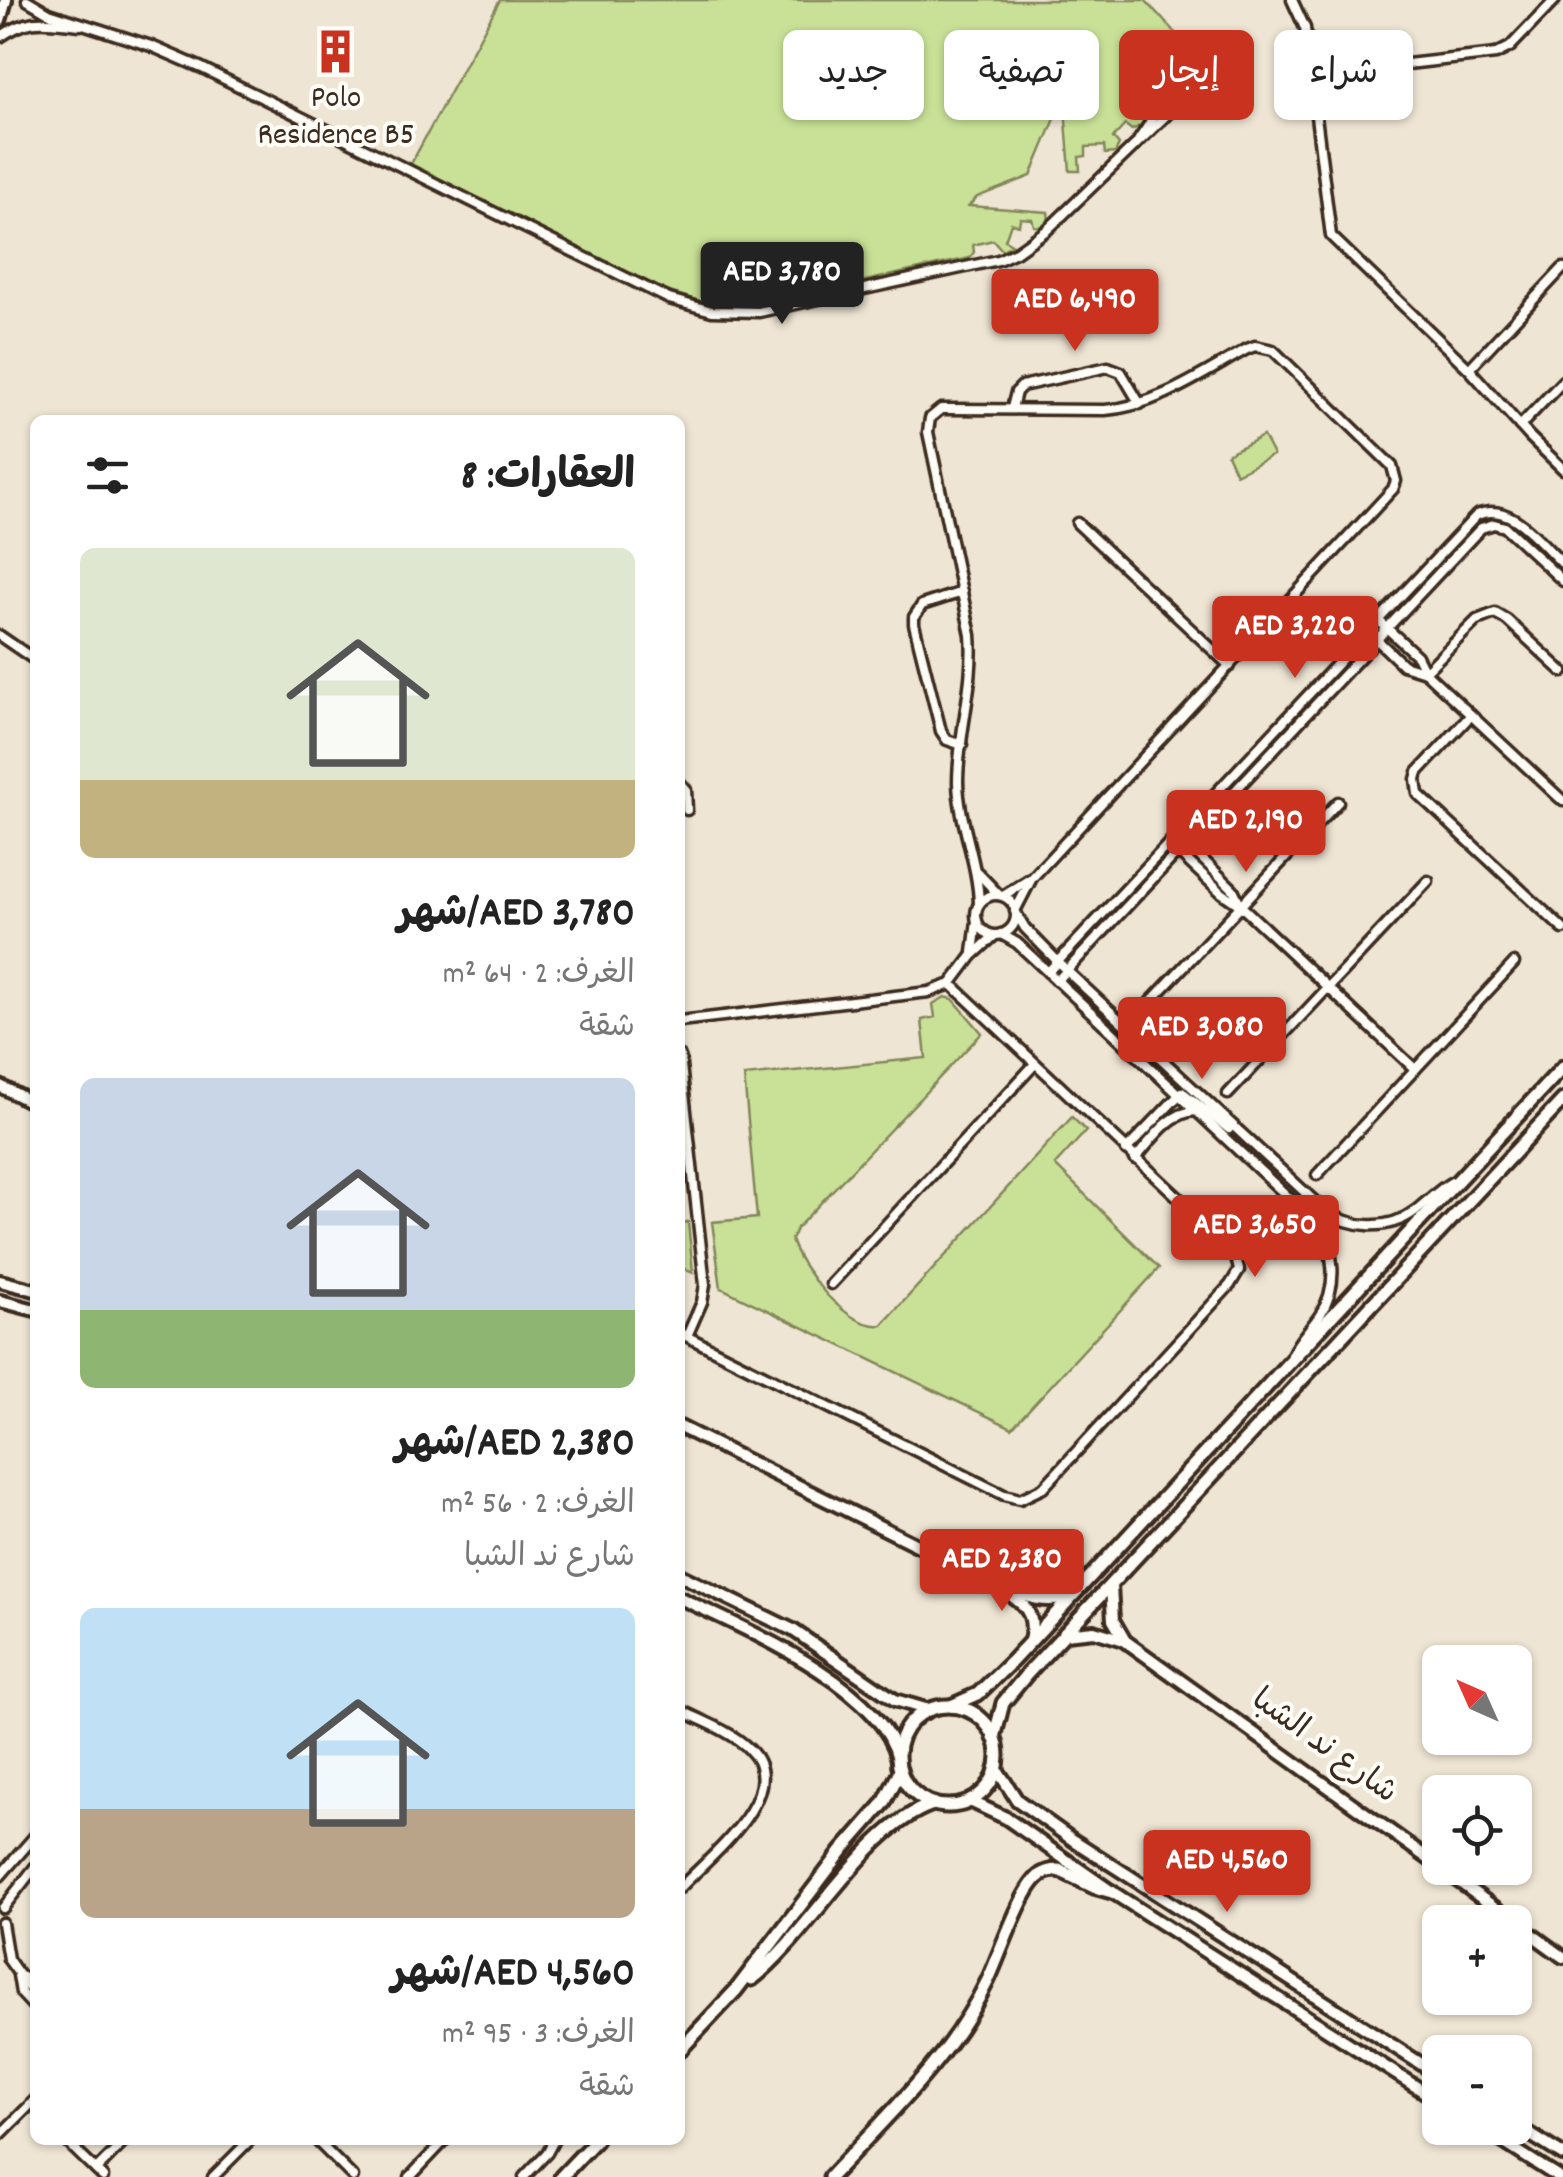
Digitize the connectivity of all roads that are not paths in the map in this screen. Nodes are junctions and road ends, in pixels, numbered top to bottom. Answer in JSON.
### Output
{"nodes":[{"id":1,"x":6,"y":0,"type":"edge"},
{"id":2,"x":27,"y":0,"type":"edge"},
{"id":3,"x":1292,"y":0,"type":"edge"},
{"id":4,"x":1555,"y":0,"type":"edge"},
{"id":5,"x":0,"y":21,"type":"edge"},
{"id":6,"x":84,"y":24,"type":"junction"},
{"id":7,"x":1304,"y":30,"type":"edge"},
{"id":8,"x":0,"y":37,"type":"edge"},
{"id":9,"x":1413,"y":63,"type":"edge"},
{"id":10,"x":1316,"y":120,"type":"edge"},
{"id":11,"x":1138,"y":140,"type":"junction"},
{"id":12,"x":1563,"y":268,"type":"edge"},
{"id":13,"x":1468,"y":368,"type":"junction"},
{"id":14,"x":1563,"y":381,"type":"edge"},
{"id":15,"x":1140,"y":404,"type":"junction"},
{"id":16,"x":1012,"y":408,"type":"junction"},
{"id":17,"x":1520,"y":426,"type":"junction"},
{"id":18,"x":1563,"y":468,"type":"edge"},
{"id":19,"x":1077,"y":523,"type":"dead end"},
{"id":20,"x":1563,"y":564,"type":"edge"},
{"id":21,"x":1563,"y":581,"type":"edge"},
{"id":22,"x":962,"y":592,"type":"junction"},
{"id":23,"x":1378,"y":620,"type":"junction"},
{"id":24,"x":1387,"y":628,"type":"junction"},
{"id":25,"x":1368,"y":631,"type":"junction"},
{"id":26,"x":0,"y":636,"type":"edge"},
{"id":27,"x":1376,"y":639,"type":"junction"},
{"id":28,"x":30,"y":657,"type":"edge"},
{"id":29,"x":1230,"y":666,"type":"junction"},
{"id":30,"x":1425,"y":672,"type":"junction"},
{"id":31,"x":1563,"y":672,"type":"edge"},
{"id":32,"x":1471,"y":715,"type":"junction"},
{"id":33,"x":962,"y":745,"type":"junction"},
{"id":34,"x":685,"y":789,"type":"edge"},
{"id":35,"x":1563,"y":801,"type":"edge"},
{"id":36,"x":1338,"y":802,"type":"dead end"},
{"id":37,"x":687,"y":810,"type":"dead end"},
{"id":38,"x":1177,"y":834,"type":"junction"},
{"id":39,"x":1186,"y":842,"type":"junction"},
{"id":40,"x":1169,"y":844,"type":"junction"},
{"id":41,"x":1177,"y":851,"type":"junction"},
{"id":42,"x":975,"y":869,"type":"junction"},
{"id":43,"x":1032,"y":878,"type":"junction"},
{"id":44,"x":1428,"y":881,"type":"dead end"},
{"id":45,"x":1002,"y":896,"type":"junction"},
{"id":46,"x":979,"y":904,"type":"junction"},
{"id":47,"x":1241,"y":906,"type":"junction"},
{"id":48,"x":1016,"y":912,"type":"junction"},
{"id":49,"x":977,"y":922,"type":"junction"},
{"id":50,"x":1563,"y":929,"type":"edge"},
{"id":51,"x":998,"y":935,"type":"junction"},
{"id":52,"x":972,"y":956,"type":"junction"},
{"id":53,"x":1058,"y":962,"type":"junction"},
{"id":54,"x":1514,"y":962,"type":"dead end"},
{"id":55,"x":1066,"y":971,"type":"junction"},
{"id":56,"x":1048,"y":972,"type":"junction"},
{"id":57,"x":1057,"y":981,"type":"junction"},
{"id":58,"x":951,"y":984,"type":"junction"},
{"id":59,"x":1328,"y":988,"type":"junction"},
{"id":60,"x":1142,"y":1012,"type":"dead end"},
{"id":61,"x":685,"y":1020,"type":"edge"},
{"id":62,"x":1034,"y":1065,"type":"junction"},
{"id":63,"x":1563,"y":1067,"type":"edge"},
{"id":64,"x":1415,"y":1069,"type":"junction"},
{"id":65,"x":0,"y":1086,"type":"edge"},
{"id":66,"x":1179,"y":1094,"type":"junction"},
{"id":67,"x":1228,"y":1094,"type":"dead end"},
{"id":68,"x":685,"y":1100,"type":"edge"},
{"id":69,"x":1563,"y":1100,"type":"edge"},
{"id":70,"x":30,"y":1101,"type":"edge"},
{"id":71,"x":1196,"y":1111,"type":"junction"},
{"id":72,"x":1234,"y":1128,"type":"junction"},
{"id":73,"x":1126,"y":1150,"type":"junction"},
{"id":74,"x":1135,"y":1159,"type":"junction"},
{"id":75,"x":1317,"y":1175,"type":"dead end"},
{"id":76,"x":1461,"y":1177,"type":"junction"},
{"id":77,"x":0,"y":1281,"type":"edge"},
{"id":78,"x":831,"y":1284,"type":"dead end"},
{"id":79,"x":30,"y":1289,"type":"edge"},
{"id":80,"x":0,"y":1301,"type":"edge"},
{"id":81,"x":30,"y":1309,"type":"edge"},
{"id":82,"x":685,"y":1332,"type":"edge"},
{"id":83,"x":685,"y":1336,"type":"edge"},
{"id":84,"x":1290,"y":1359,"type":"junction"},
{"id":85,"x":685,"y":1429,"type":"edge"},
{"id":86,"x":685,"y":1577,"type":"edge"},
{"id":87,"x":991,"y":1582,"type":"junction"},
{"id":88,"x":1111,"y":1586,"type":"junction"},
{"id":89,"x":1071,"y":1597,"type":"junction"},
{"id":90,"x":685,"y":1600,"type":"edge"},
{"id":91,"x":1065,"y":1634,"type":"junction"},
{"id":92,"x":1030,"y":1640,"type":"junction"},
{"id":93,"x":1124,"y":1640,"type":"junction"},
{"id":94,"x":951,"y":1706,"type":"junction"},
{"id":95,"x":929,"y":1710,"type":"junction"},
{"id":96,"x":685,"y":1713,"type":"edge"},
{"id":97,"x":994,"y":1738,"type":"junction"},
{"id":98,"x":899,"y":1765,"type":"junction"},
{"id":99,"x":996,"y":1768,"type":"junction"},
{"id":100,"x":970,"y":1800,"type":"junction"},
{"id":101,"x":933,"y":1804,"type":"junction"},
{"id":102,"x":30,"y":1842,"type":"edge"},
{"id":103,"x":1422,"y":1855,"type":"edge"},
{"id":104,"x":30,"y":1873,"type":"edge"},
{"id":105,"x":0,"y":1876,"type":"edge"},
{"id":106,"x":685,"y":1883,"type":"edge"},
{"id":107,"x":1463,"y":1885,"type":"edge"},
{"id":108,"x":1112,"y":1892,"type":"junction"},
{"id":109,"x":2,"y":1904,"type":"edge"},
{"id":110,"x":1,"y":1924,"type":"edge"},
{"id":111,"x":0,"y":1952,"type":"edge"},
{"id":112,"x":1563,"y":1957,"type":"edge"},
{"id":113,"x":8,"y":1959,"type":"junction"},
{"id":114,"x":18,"y":1975,"type":"junction"},
{"id":115,"x":30,"y":1980,"type":"edge"},
{"id":116,"x":736,"y":1990,"type":"junction"},
{"id":117,"x":30,"y":1991,"type":"edge"},
{"id":118,"x":30,"y":2003,"type":"edge"},
{"id":119,"x":685,"y":2045,"type":"edge"},
{"id":120,"x":1422,"y":2064,"type":"edge"},
{"id":121,"x":1422,"y":2090,"type":"edge"},
{"id":122,"x":30,"y":2109,"type":"edge"},
{"id":123,"x":0,"y":2135,"type":"edge"},
{"id":124,"x":1532,"y":2135,"type":"edge"},
{"id":125,"x":70,"y":2145,"type":"edge"},
{"id":126,"x":122,"y":2145,"type":"edge"},
{"id":127,"x":245,"y":2145,"type":"edge"},
{"id":128,"x":321,"y":2145,"type":"edge"},
{"id":129,"x":438,"y":2145,"type":"edge"},
{"id":130,"x":551,"y":2145,"type":"edge"},
{"id":131,"x":591,"y":2145,"type":"edge"},
{"id":132,"x":1507,"y":2145,"type":"edge"},
{"id":133,"x":1563,"y":2156,"type":"edge"},
{"id":134,"x":221,"y":2169,"type":"junction"},
{"id":135,"x":100,"y":2174,"type":"edge"},
{"id":136,"x":213,"y":2177,"type":"edge"},
{"id":137,"x":229,"y":2177,"type":"edge"},
{"id":138,"x":354,"y":2177,"type":"edge"},
{"id":139,"x":410,"y":2177,"type":"edge"},
{"id":140,"x":524,"y":2177,"type":"edge"},
{"id":141,"x":562,"y":2177,"type":"edge"},
{"id":142,"x":830,"y":2177,"type":"edge"},
{"id":143,"x":1558,"y":2177,"type":"edge"}],
"edges":[{"from":1,"to":5,"type":"street"},
{"from":2,"to":6,"type":"street"},
{"from":3,"to":7,"type":"street"},
{"from":4,"to":9,"type":"street"},
{"from":6,"to":8,"type":"street"},
{"from":6,"to":11,"type":"street"},
{"from":10,"to":13,"type":"street"},
{"from":11,"to":11,"type":"street"},
{"from":12,"to":13,"type":"street"},
{"from":13,"to":17,"type":"street"},
{"from":14,"to":17,"type":"street"},
{"from":15,"to":16,"type":"street"},
{"from":15,"to":16,"type":"street"},
{"from":15,"to":29,"type":"street"},
{"from":16,"to":22,"type":"street"},
{"from":17,"to":18,"type":"street"},
{"from":19,"to":29,"type":"street"},
{"from":20,"to":23,"type":"street"},
{"from":21,"to":24,"type":"street"},
{"from":22,"to":33,"type":"street"},
{"from":22,"to":33,"type":"street"},
{"from":23,"to":24,"type":"street"},
{"from":23,"to":25,"type":"street"},
{"from":24,"to":27,"type":"street"},
{"from":24,"to":30,"type":"street"},
{"from":25,"to":27,"type":"street"},
{"from":25,"to":38,"type":"street"},
{"from":26,"to":28,"type":"street"},
{"from":27,"to":30,"type":"street"},
{"from":27,"to":39,"type":"street"},
{"from":29,"to":43,"type":"street"},
{"from":30,"to":31,"type":"street"},
{"from":30,"to":32,"type":"street"},
{"from":32,"to":35,"type":"street"},
{"from":32,"to":50,"type":"street"},
{"from":33,"to":42,"type":"street"},
{"from":34,"to":37,"type":"street"},
{"from":36,"to":47,"type":"street"},
{"from":38,"to":39,"type":"street"},
{"from":38,"to":40,"type":"street"},
{"from":39,"to":41,"type":"street"},
{"from":39,"to":47,"type":"street"},
{"from":40,"to":41,"type":"street"},
{"from":40,"to":53,"type":"street"},
{"from":41,"to":47,"type":"street"},
{"from":41,"to":55,"type":"street"},
{"from":42,"to":45,"type":"street"},
{"from":42,"to":46,"type":"street"},
{"from":43,"to":45,"type":"street"},
{"from":43,"to":48,"type":"street"},
{"from":44,"to":59,"type":"street"},
{"from":45,"to":46,"type":"street"},
{"from":45,"to":48,"type":"street"},
{"from":46,"to":49,"type":"street"},
{"from":47,"to":59,"type":"street"},
{"from":47,"to":60,"type":"street"},
{"from":48,"to":51,"type":"street"},
{"from":48,"to":53,"type":"street"},
{"from":49,"to":51,"type":"street"},
{"from":49,"to":52,"type":"street"},
{"from":51,"to":52,"type":"street"},
{"from":51,"to":56,"type":"street"},
{"from":52,"to":58,"type":"street"},
{"from":53,"to":55,"type":"street"},
{"from":53,"to":56,"type":"street"},
{"from":54,"to":64,"type":"street"},
{"from":55,"to":57,"type":"street"},
{"from":55,"to":72,"type":"street"},
{"from":56,"to":57,"type":"street"},
{"from":57,"to":66,"type":"street"},
{"from":58,"to":61,"type":"street"},
{"from":58,"to":62,"type":"street"},
{"from":59,"to":64,"type":"street"},
{"from":59,"to":67,"type":"street"},
{"from":62,"to":73,"type":"street"},
{"from":62,"to":78,"type":"street"},
{"from":63,"to":76,"type":"main road"},
{"from":64,"to":75,"type":"street"},
{"from":65,"to":70,"type":"street"},
{"from":66,"to":71,"type":"street"},
{"from":66,"to":72,"type":"street"},
{"from":66,"to":73,"type":"street"},
{"from":68,"to":82,"type":"street"},
{"from":69,"to":88,"type":"main road"},
{"from":71,"to":74,"type":"street"},
{"from":71,"to":84,"type":"street"},
{"from":72,"to":76,"type":"street"},
{"from":73,"to":74,"type":"street"},
{"from":74,"to":83,"type":"street"},
{"from":76,"to":84,"type":"main road"},
{"from":77,"to":79,"type":"street"},
{"from":80,"to":81,"type":"street"},
{"from":84,"to":89,"type":"main road"},
{"from":85,"to":87,"type":"street"},
{"from":86,"to":95,"type":"street"},
{"from":87,"to":89,"type":"street"},
{"from":87,"to":92,"type":"street"},
{"from":88,"to":91,"type":"main road"},
{"from":88,"to":93,"type":"street"},
{"from":89,"to":92,"type":"main road"},
{"from":90,"to":98,"type":"street"},
{"from":91,"to":93,"type":"street"},
{"from":91,"to":97,"type":"main road"},
{"from":92,"to":94,"type":"main road"},
{"from":93,"to":103,"type":"street","name":"شارع ند الشبا"},
{"from":94,"to":95,"type":"main road"},
{"from":94,"to":97,"type":"main road"},
{"from":95,"to":98,"type":"main road"},
{"from":96,"to":106,"type":"street"},
{"from":97,"to":99,"type":"main road"},
{"from":98,"to":101,"type":"main road"},
{"from":98,"to":116,"type":"main road"},
{"from":99,"to":100,"type":"main road"},
{"from":99,"to":120,"type":"street"},
{"from":100,"to":101,"type":"main road"},
{"from":100,"to":108,"type":"street"},
{"from":101,"to":116,"type":"main road"},
{"from":102,"to":105,"type":"street"},
{"from":104,"to":109,"type":"street"},
{"from":107,"to":112,"type":"street","name":"شارع ند الشبا"},
{"from":108,"to":121,"type":"street"},
{"from":108,"to":142,"type":"main road"},
{"from":109,"to":110,"type":"street"},
{"from":110,"to":113,"type":"street"},
{"from":111,"to":113,"type":"street"},
{"from":113,"to":114,"type":"street"},
{"from":114,"to":115,"type":"street"},
{"from":114,"to":117,"type":"street"},
{"from":114,"to":118,"type":"street"},
{"from":116,"to":119,"type":"main road"},
{"from":122,"to":123,"type":"street"},
{"from":124,"to":133,"type":"street"},
{"from":125,"to":135,"type":"street"},
{"from":126,"to":135,"type":"street"},
{"from":127,"to":134,"type":"street"},
{"from":128,"to":138,"type":"street"},
{"from":129,"to":139,"type":"street"},
{"from":130,"to":140,"type":"street"},
{"from":131,"to":141,"type":"main road"},
{"from":132,"to":143,"type":"street"},
{"from":134,"to":136,"type":"street"},
{"from":134,"to":137,"type":"street"}]}
